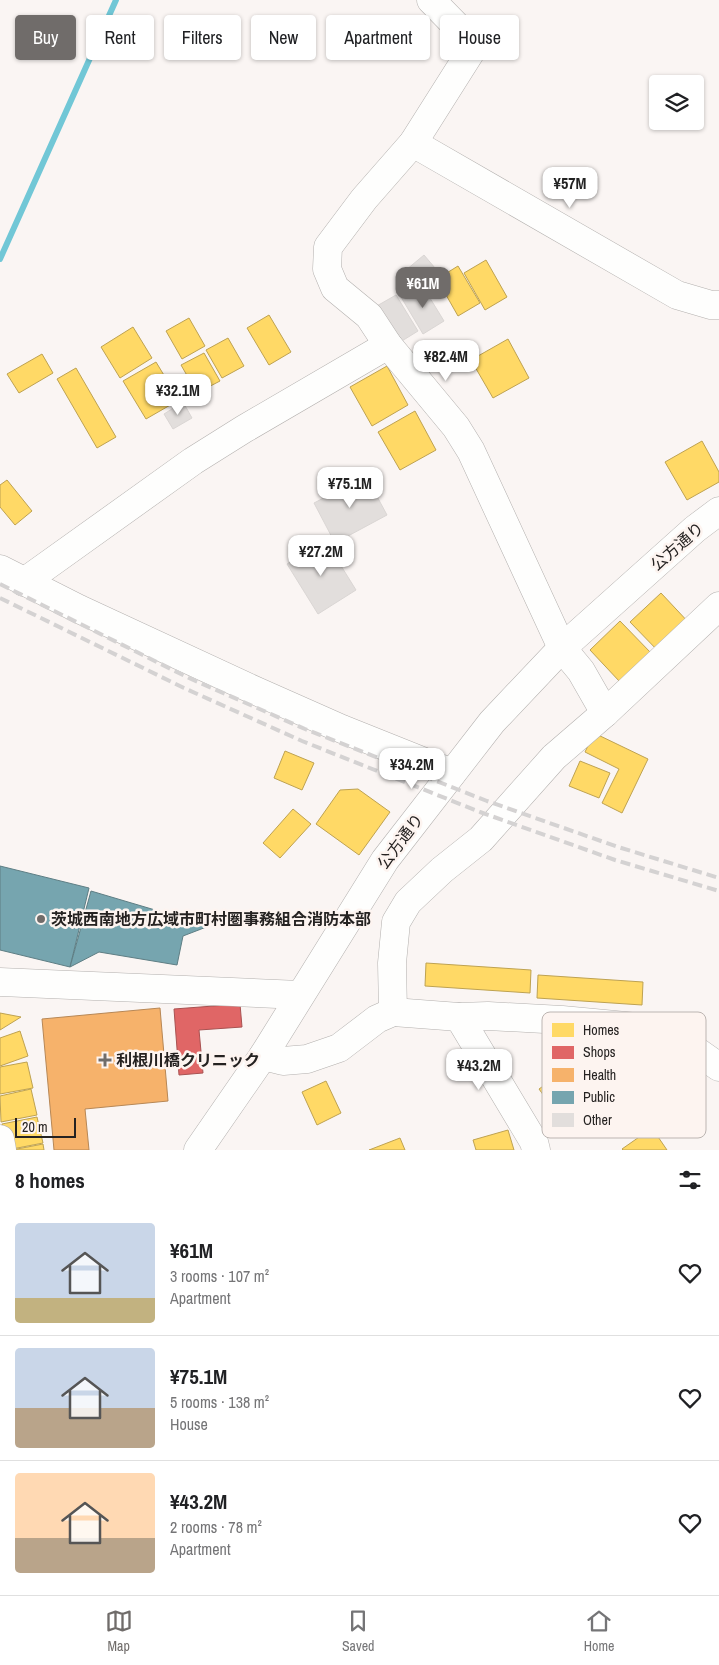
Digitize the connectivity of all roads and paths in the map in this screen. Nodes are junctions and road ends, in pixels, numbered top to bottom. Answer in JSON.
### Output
{"nodes":[{"id":1,"x":431,"y":0,"type":"edge"},
{"id":2,"x":413,"y":143,"type":"junction"},
{"id":3,"x":719,"y":305,"type":"edge"},
{"id":4,"x":388,"y":345,"type":"junction"},
{"id":5,"x":719,"y":511,"type":"edge"},
{"id":6,"x":0,"y":569,"type":"edge"},
{"id":7,"x":24,"y":582,"type":"junction"},
{"id":8,"x":719,"y":606,"type":"edge"},
{"id":9,"x":562,"y":648,"type":"junction"},
{"id":10,"x":605,"y":712,"type":"junction"},
{"id":11,"x":452,"y":773,"type":"junction"},
{"id":12,"x":0,"y":982,"type":"edge"},
{"id":13,"x":300,"y":995,"type":"junction"},
{"id":14,"x":393,"y":1012,"type":"junction"},
{"id":15,"x":459,"y":1017,"type":"junction"},
{"id":16,"x":542,"y":1020,"type":"edge"},
{"id":17,"x":263,"y":1056,"type":"junction"},
{"id":18,"x":706,"y":1058,"type":"edge"},
{"id":19,"x":719,"y":1067,"type":"edge"},
{"id":20,"x":0,"y":1139,"type":"edge"},
{"id":21,"x":2,"y":1150,"type":"edge"},
{"id":22,"x":198,"y":1150,"type":"edge"},
{"id":23,"x":536,"y":1150,"type":"edge"}],
"edges":[{"from":1,"to":2,"type":"street"},
{"from":2,"to":3,"type":"street"},
{"from":2,"to":4,"type":"street"},
{"from":4,"to":7,"type":"street"},
{"from":4,"to":9,"type":"street"},
{"from":5,"to":9,"type":"street","name":"公方通り"},
{"from":6,"to":7,"type":"street"},
{"from":7,"to":11,"type":"street"},
{"from":8,"to":10,"type":"street"},
{"from":9,"to":10,"type":"street"},
{"from":9,"to":11,"type":"street","name":"公方通り"},
{"from":10,"to":14,"type":"street"},
{"from":11,"to":13,"type":"street","name":"公方通り"},
{"from":12,"to":13,"type":"street"},
{"from":13,"to":17,"type":"street","name":"公方通り"},
{"from":14,"to":15,"type":"street"},
{"from":14,"to":17,"type":"street"},
{"from":15,"to":16,"type":"street"},
{"from":15,"to":23,"type":"street"},
{"from":17,"to":22,"type":"street","name":"公方通り"},
{"from":18,"to":19,"type":"street"},
{"from":20,"to":21,"type":"street"}]}
